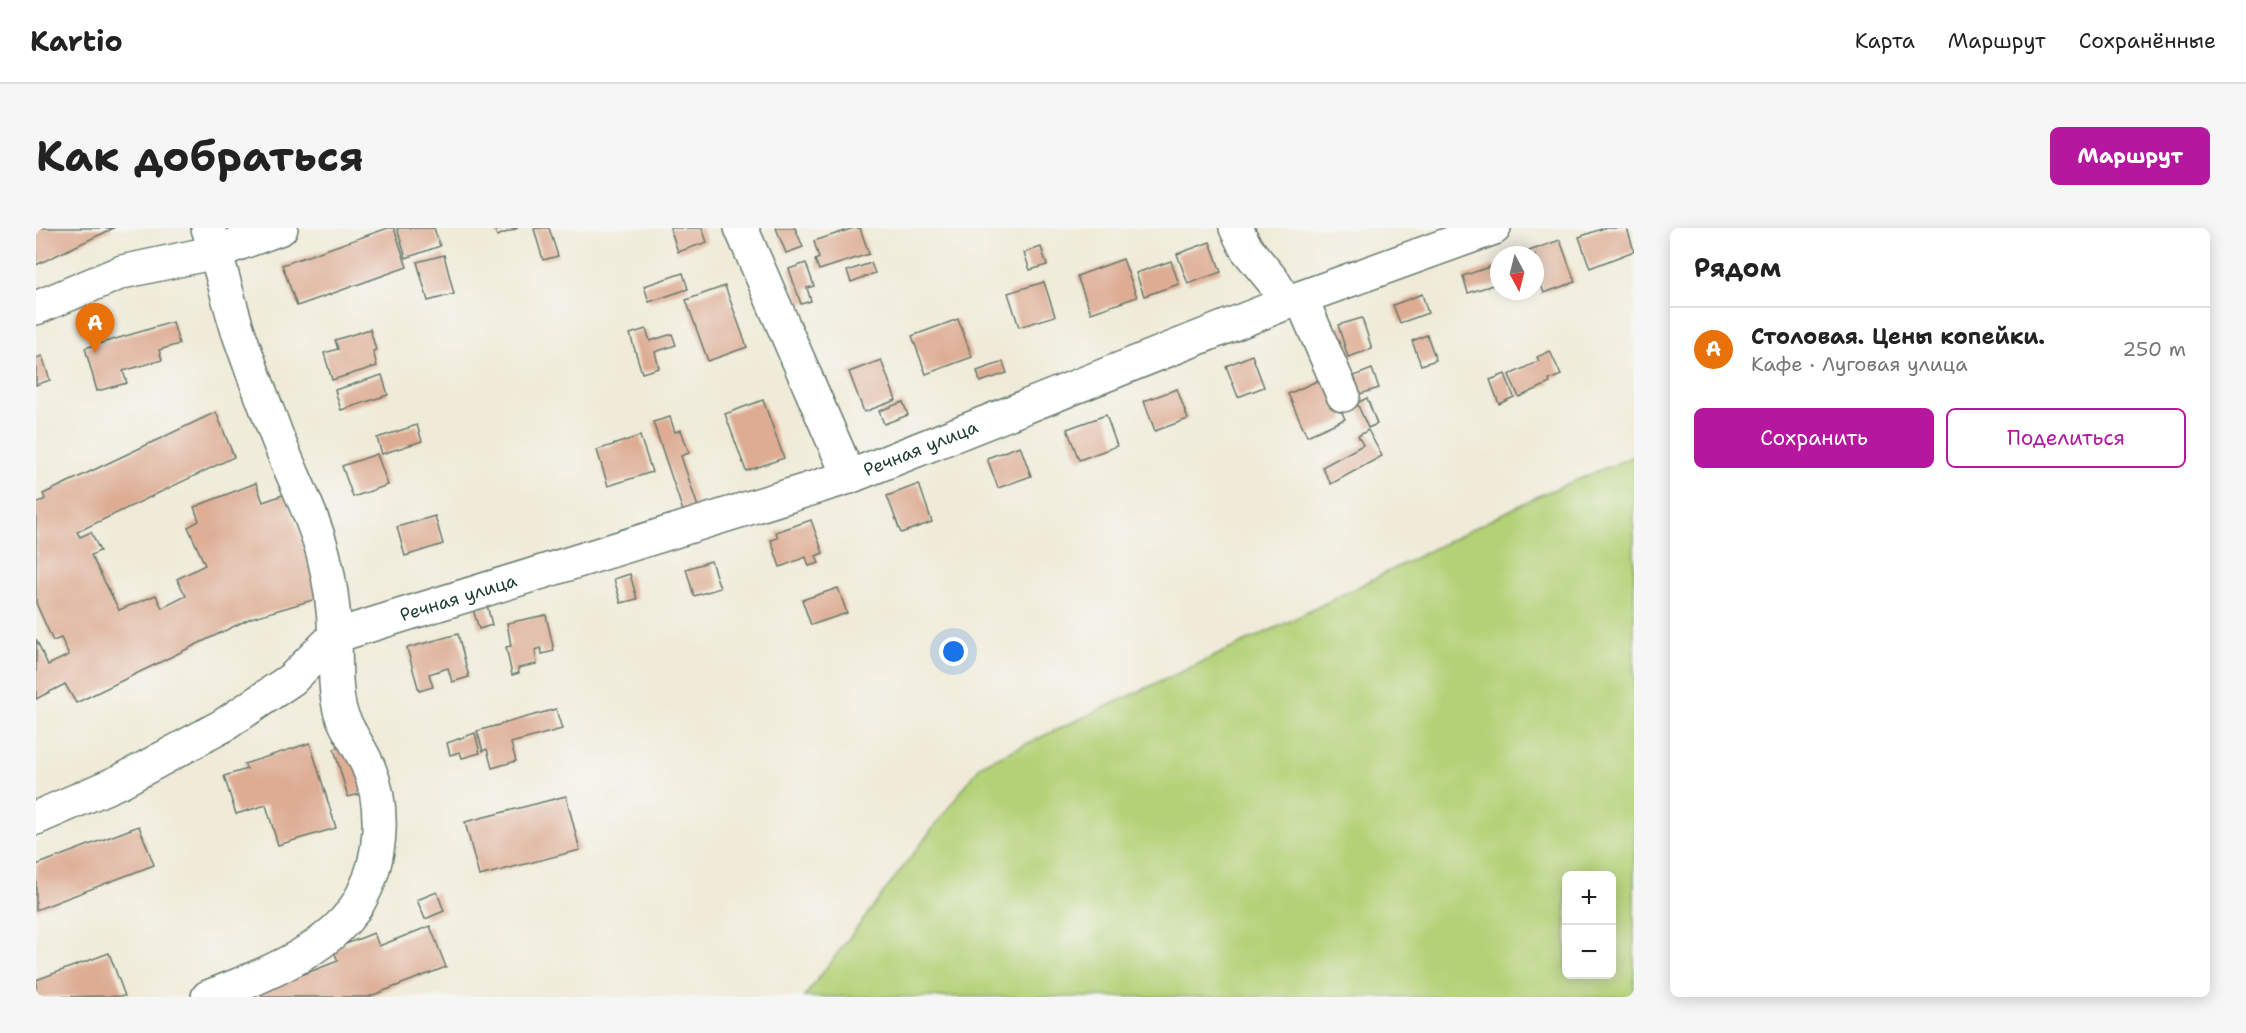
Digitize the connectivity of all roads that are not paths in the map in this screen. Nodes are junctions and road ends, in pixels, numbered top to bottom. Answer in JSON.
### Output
{"nodes":[{"id":1,"x":281,"y":228,"type":"edge"},
{"id":2,"x":741,"y":228,"type":"edge"},
{"id":3,"x":1236,"y":228,"type":"edge"},
{"id":4,"x":1494,"y":228,"type":"edge"},
{"id":5,"x":212,"y":240,"type":"edge"},
{"id":6,"x":1294,"y":301,"type":"junction"},
{"id":7,"x":36,"y":308,"type":"edge"},
{"id":8,"x":1343,"y":395,"type":"dead end"},
{"id":9,"x":849,"y":477,"type":"junction"},
{"id":10,"x":335,"y":636,"type":"junction"},
{"id":11,"x":36,"y":818,"type":"edge"},
{"id":12,"x":208,"y":997,"type":"edge"}],
"edges":[{"from":1,"to":5,"type":"street"},
{"from":2,"to":9,"type":"street"},
{"from":3,"to":6,"type":"street"},
{"from":4,"to":6,"type":"street","name":"Речная улица"},
{"from":5,"to":7,"type":"street"},
{"from":5,"to":10,"type":"street"},
{"from":6,"to":8,"type":"street"},
{"from":6,"to":9,"type":"street","name":"Речная улица"},
{"from":9,"to":10,"type":"street","name":"Речная улица"},
{"from":10,"to":11,"type":"street"},
{"from":10,"to":12,"type":"street"}]}
